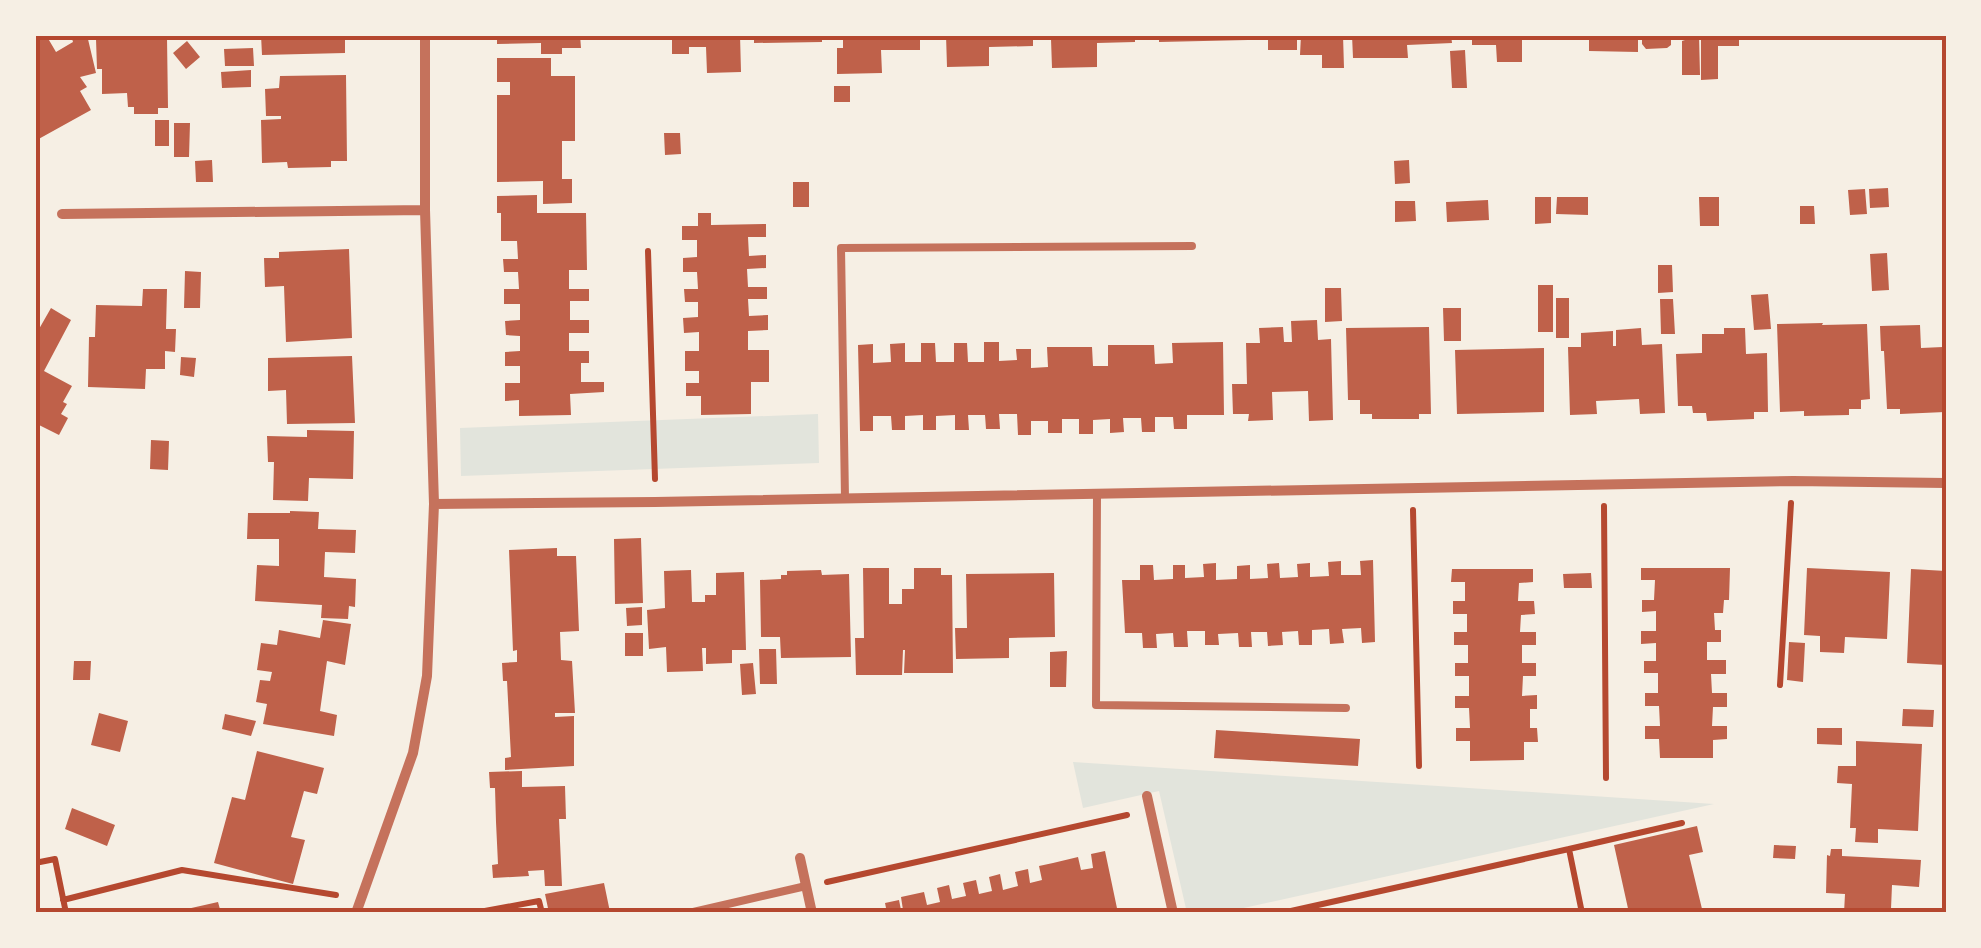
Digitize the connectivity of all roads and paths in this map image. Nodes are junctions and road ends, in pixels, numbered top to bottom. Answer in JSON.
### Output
{"nodes":[{"id":1,"x":425,"y":35,"type":"edge"},
{"id":2,"x":425,"y":210,"type":"junction"},
{"id":3,"x":62,"y":214,"type":"dead end"},
{"id":4,"x":1192,"y":246,"type":"dead end"},
{"id":5,"x":648,"y":251,"type":"dead end"},
{"id":6,"x":1793,"y":481,"type":"junction"},
{"id":7,"x":1946,"y":483,"type":"edge"},
{"id":8,"x":1603,"y":484,"type":"junction"},
{"id":9,"x":1412,"y":489,"type":"junction"},
{"id":10,"x":1097,"y":495,"type":"junction"},
{"id":11,"x":844,"y":498,"type":"junction"},
{"id":12,"x":656,"y":502,"type":"junction"},
{"id":13,"x":434,"y":504,"type":"junction"},
{"id":14,"x":1780,"y":685,"type":"dead end"},
{"id":15,"x":1346,"y":708,"type":"dead end"},
{"id":16,"x":1419,"y":766,"type":"dead end"},
{"id":17,"x":1606,"y":778,"type":"dead end"},
{"id":18,"x":1148,"y":796,"type":"dead end"},
{"id":19,"x":1151,"y":810,"type":"junction"},
{"id":20,"x":1682,"y":823,"type":"dead end"},
{"id":21,"x":1569,"y":849,"type":"junction"},
{"id":22,"x":800,"y":858,"type":"dead end"},
{"id":23,"x":35,"y":863,"type":"edge"},
{"id":24,"x":806,"y":886,"type":"junction"},
{"id":25,"x":362,"y":899,"type":"junction"},
{"id":26,"x":64,"y":900,"type":"junction"},
{"id":27,"x":66,"y":913,"type":"edge"},
{"id":28,"x":356,"y":913,"type":"edge"},
{"id":29,"x":474,"y":913,"type":"edge"},
{"id":30,"x":542,"y":913,"type":"edge"},
{"id":31,"x":689,"y":913,"type":"edge"},
{"id":32,"x":812,"y":913,"type":"edge"},
{"id":33,"x":1173,"y":913,"type":"edge"},
{"id":34,"x":1282,"y":913,"type":"edge"},
{"id":35,"x":1582,"y":913,"type":"edge"}],
"edges":[{"from":1,"to":2,"type":"street"},
{"from":2,"to":3,"type":"street"},
{"from":2,"to":13,"type":"street"},
{"from":4,"to":11,"type":"lane"},
{"from":5,"to":12,"type":"path"},
{"from":6,"to":7,"type":"street"},
{"from":6,"to":8,"type":"street"},
{"from":6,"to":14,"type":"path"},
{"from":8,"to":9,"type":"street"},
{"from":8,"to":17,"type":"path"},
{"from":9,"to":10,"type":"street"},
{"from":9,"to":16,"type":"path"},
{"from":10,"to":11,"type":"street"},
{"from":10,"to":15,"type":"lane"},
{"from":11,"to":12,"type":"street"},
{"from":12,"to":13,"type":"street"},
{"from":13,"to":25,"type":"street"},
{"from":18,"to":19,"type":"street"},
{"from":19,"to":24,"type":"path"},
{"from":19,"to":33,"type":"street"},
{"from":20,"to":21,"type":"path"},
{"from":21,"to":34,"type":"path"},
{"from":21,"to":35,"type":"path"},
{"from":22,"to":24,"type":"street"},
{"from":23,"to":26,"type":"path"},
{"from":24,"to":31,"type":"lane"},
{"from":24,"to":32,"type":"street"},
{"from":25,"to":26,"type":"path"},
{"from":25,"to":28,"type":"street"},
{"from":26,"to":27,"type":"path"},
{"from":29,"to":30,"type":"path"}]}
